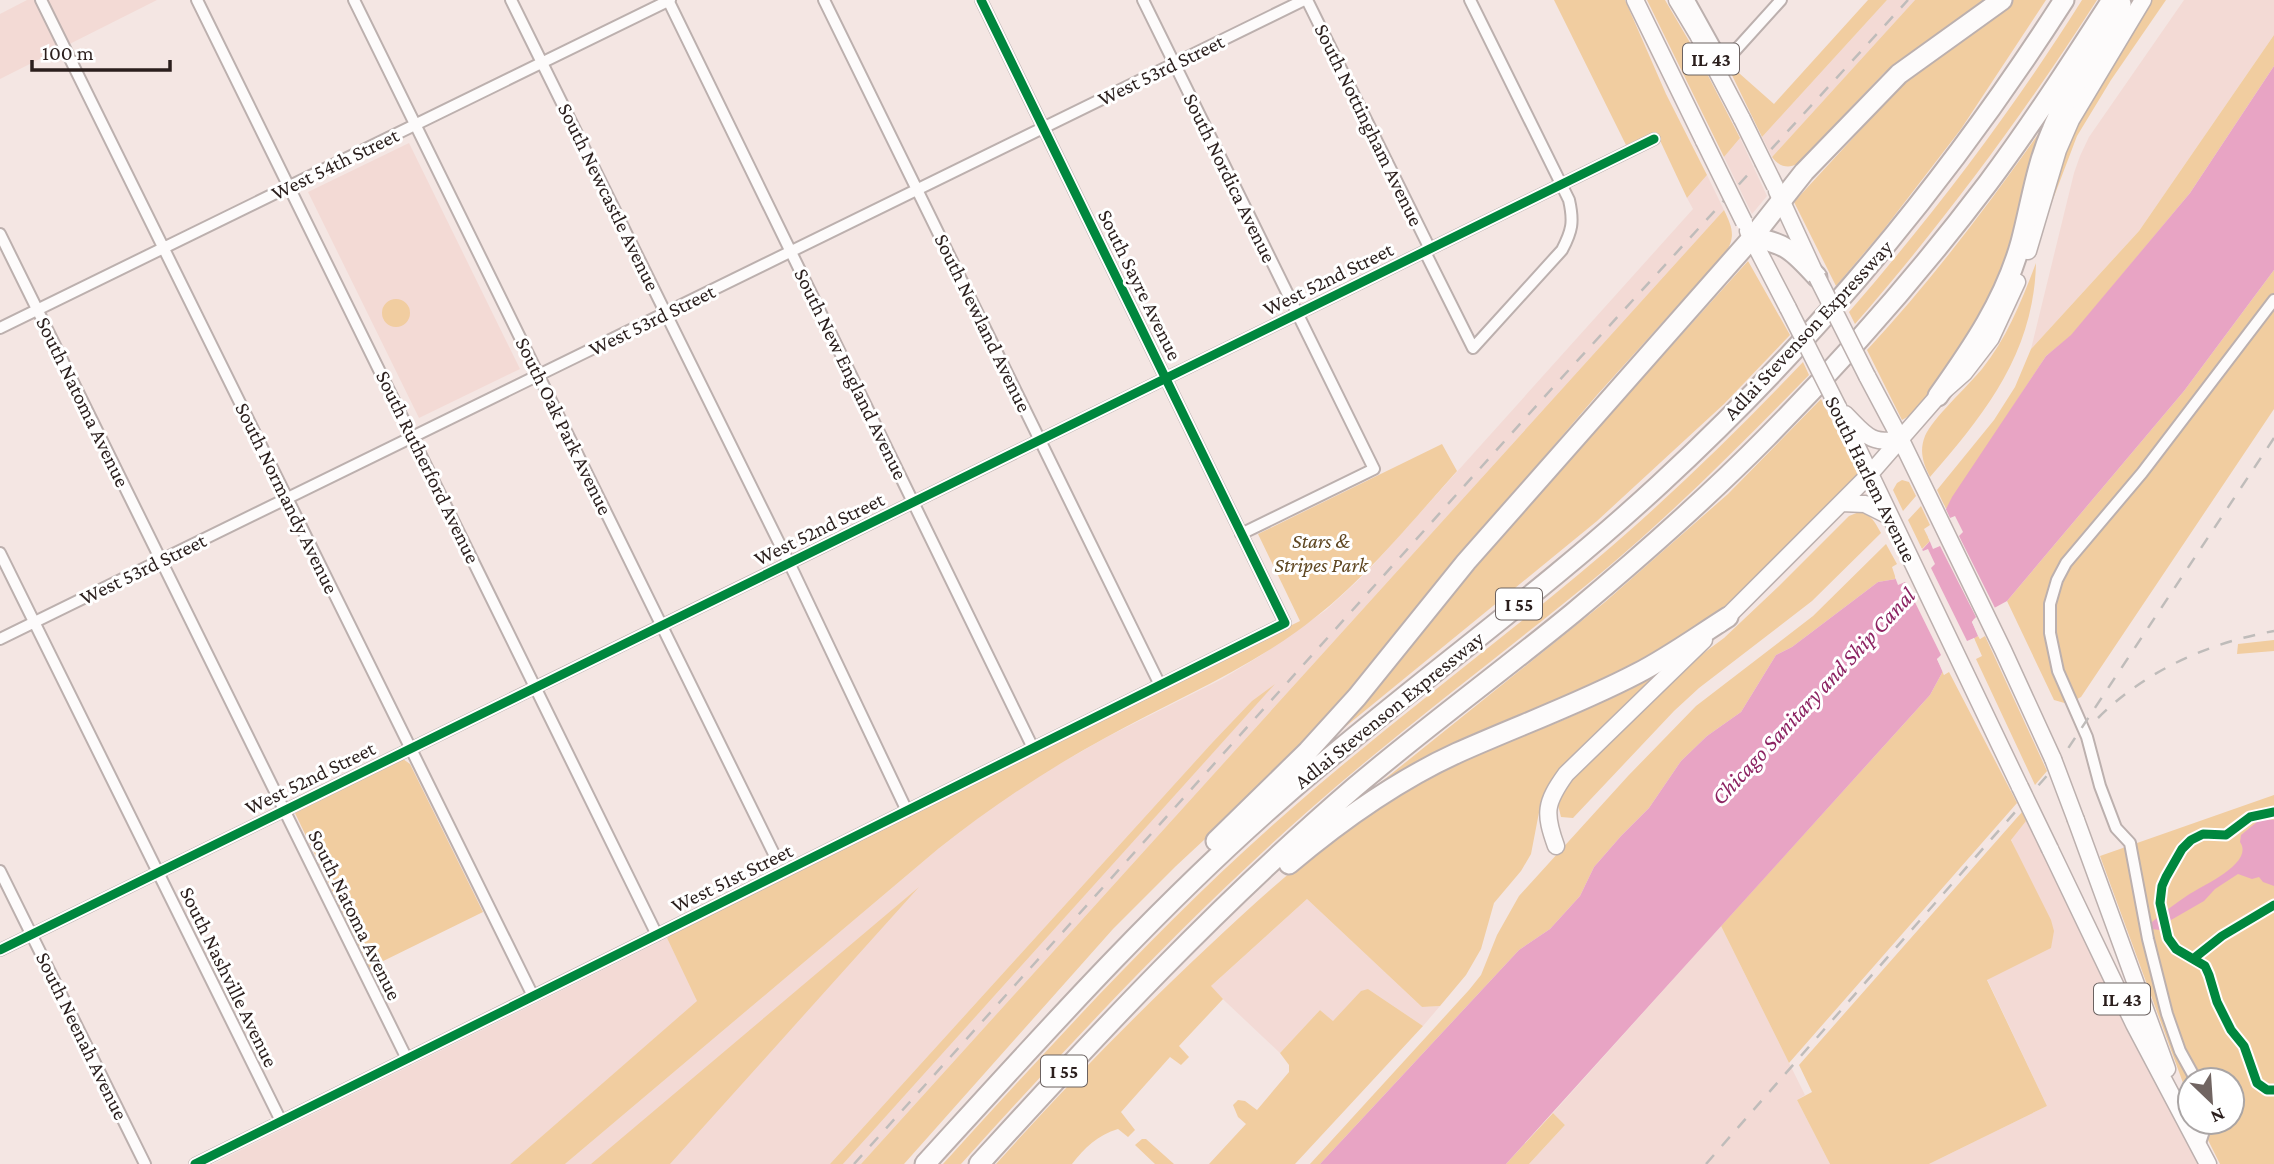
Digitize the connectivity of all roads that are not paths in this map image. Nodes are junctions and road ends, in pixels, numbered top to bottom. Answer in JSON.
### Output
{"nodes":[{"id":1,"x":41,"y":0,"type":"edge"},
{"id":2,"x":197,"y":0,"type":"edge"},
{"id":3,"x":354,"y":0,"type":"edge"},
{"id":4,"x":511,"y":0,"type":"edge"},
{"id":5,"x":669,"y":0,"type":"edge"},
{"id":6,"x":824,"y":0,"type":"edge"},
{"id":7,"x":981,"y":0,"type":"edge"},
{"id":8,"x":1143,"y":0,"type":"edge"},
{"id":9,"x":1306,"y":0,"type":"edge"},
{"id":10,"x":1469,"y":0,"type":"edge"},
{"id":11,"x":1635,"y":0,"type":"edge"},
{"id":12,"x":1677,"y":0,"type":"edge"},
{"id":13,"x":1689,"y":0,"type":"edge"},
{"id":14,"x":1781,"y":0,"type":"edge"},
{"id":15,"x":2002,"y":0,"type":"edge"},
{"id":16,"x":2064,"y":0,"type":"edge"},
{"id":17,"x":2112,"y":0,"type":"edge"},
{"id":18,"x":2123,"y":0,"type":"edge"},
{"id":19,"x":2143,"y":0,"type":"edge"},
{"id":20,"x":542,"y":63,"type":"junction"},
{"id":21,"x":1175,"y":64,"type":"junction"},
{"id":22,"x":416,"y":124,"type":"junction"},
{"id":23,"x":1044,"y":127,"type":"junction"},
{"id":24,"x":1654,"y":139,"type":"dead end"},
{"id":25,"x":1783,"y":181,"type":"junction"},
{"id":26,"x":1561,"y":185,"type":"junction"},
{"id":27,"x":290,"y":186,"type":"junction"},
{"id":28,"x":917,"y":189,"type":"junction"},
{"id":29,"x":1748,"y":230,"type":"junction"},
{"id":30,"x":0,"y":234,"type":"edge"},
{"id":31,"x":164,"y":248,"type":"junction"},
{"id":32,"x":1428,"y":250,"type":"junction"},
{"id":33,"x":791,"y":251,"type":"junction"},
{"id":34,"x":1817,"y":277,"type":"junction"},
{"id":35,"x":2274,"y":300,"type":"edge"},
{"id":36,"x":38,"y":310,"type":"junction"},
{"id":37,"x":666,"y":313,"type":"junction"},
{"id":38,"x":1297,"y":314,"type":"junction"},
{"id":39,"x":0,"y":328,"type":"edge"},
{"id":40,"x":539,"y":376,"type":"junction"},
{"id":41,"x":1166,"y":379,"type":"junction"},
{"id":42,"x":1938,"y":396,"type":"junction"},
{"id":43,"x":1838,"y":407,"type":"junction"},
{"id":44,"x":413,"y":437,"type":"junction"},
{"id":45,"x":1041,"y":440,"type":"junction"},
{"id":46,"x":1901,"y":440,"type":"junction"},
{"id":47,"x":1869,"y":475,"type":"junction"},
{"id":48,"x":288,"y":498,"type":"junction"},
{"id":49,"x":913,"y":502,"type":"junction"},
{"id":50,"x":1842,"y":503,"type":"junction"},
{"id":51,"x":1889,"y":516,"type":"junction"},
{"id":52,"x":1241,"y":534,"type":"junction"},
{"id":53,"x":0,"y":553,"type":"edge"},
{"id":54,"x":161,"y":560,"type":"junction"},
{"id":55,"x":789,"y":563,"type":"junction"},
{"id":56,"x":1728,"y":617,"type":"junction"},
{"id":57,"x":34,"y":622,"type":"junction"},
{"id":58,"x":1285,"y":623,"type":"joint"},
{"id":59,"x":663,"y":625,"type":"junction"},
{"id":60,"x":0,"y":639,"type":"edge"},
{"id":61,"x":1160,"y":685,"type":"junction"},
{"id":62,"x":537,"y":687,"type":"junction"},
{"id":63,"x":1033,"y":748,"type":"junction"},
{"id":64,"x":411,"y":749,"type":"junction"},
{"id":65,"x":284,"y":811,"type":"junction"},
{"id":66,"x":907,"y":811,"type":"junction"},
{"id":67,"x":1556,"y":846,"type":"dead end"},
{"id":68,"x":774,"y":853,"type":"dead end"},
{"id":69,"x":0,"y":871,"type":"edge"},
{"id":70,"x":158,"y":872,"type":"junction"},
{"id":71,"x":31,"y":935,"type":"junction"},
{"id":72,"x":657,"y":935,"type":"junction"},
{"id":73,"x":0,"y":950,"type":"edge"},
{"id":74,"x":1150,"y":979,"type":"junction"},
{"id":75,"x":533,"y":996,"type":"junction"},
{"id":76,"x":1074,"y":1000,"type":"junction"},
{"id":77,"x":407,"y":1059,"type":"junction"},
{"id":78,"x":2188,"y":1066,"type":"edge"},
{"id":79,"x":281,"y":1122,"type":"junction"},
{"id":80,"x":2202,"y":1136,"type":"edge"},
{"id":81,"x":2199,"y":1146,"type":"junction"},
{"id":82,"x":145,"y":1164,"type":"edge"},
{"id":83,"x":195,"y":1164,"type":"edge"},
{"id":84,"x":925,"y":1164,"type":"edge"},
{"id":85,"x":979,"y":1164,"type":"edge"},
{"id":86,"x":2208,"y":1164,"type":"edge"}],
"edges":[{"from":1,"to":31,"type":"street","name":"South Normandy Avenue"},
{"from":2,"to":27,"type":"street","name":"South Rutherford Avenue"},
{"from":3,"to":22,"type":"street","name":"South Oak Park Avenue"},
{"from":4,"to":20,"type":"street","name":"South Newcastle Avenue"},
{"from":5,"to":20,"type":"street","name":"West 54th Street"},
{"from":5,"to":33,"type":"street","name":"South New England Avenue"},
{"from":6,"to":28,"type":"street","name":"South Newland Avenue"},
{"from":7,"to":23,"type":"street","name":"South Sayre Avenue"},
{"from":8,"to":21,"type":"street","name":"South Nordica Avenue"},
{"from":9,"to":21,"type":"street","name":"West 53rd Street"},
{"from":9,"to":32,"type":"street","name":"South Nottingham Avenue"},
{"from":10,"to":26,"type":"street"},
{"from":11,"to":29,"type":"main road","name":"South Harlem Avenue","number":"IL 43","bridge":true},
{"from":12,"to":25,"type":"main road","name":"South Harlem Avenue","number":"IL 43","bridge":true},
{"from":13,"to":14,"type":"street"},
{"from":15,"to":25,"type":"highway"},
{"from":16,"to":76,"type":"highway","name":"Adlai Stevenson Expressway","number":"I 55"},
{"from":17,"to":74,"type":"highway","name":"Adlai Stevenson Expressway","number":"I 55"},
{"from":18,"to":42,"type":"highway"},
{"from":19,"to":42,"type":"main road"},
{"from":20,"to":22,"type":"street","name":"West 54th Street"},
{"from":20,"to":37,"type":"street","name":"South Newcastle Avenue"},
{"from":21,"to":23,"type":"street","name":"West 53rd Street"},
{"from":21,"to":38,"type":"street","name":"South Nordica Avenue"},
{"from":22,"to":27,"type":"street","name":"West 54th Street"},
{"from":22,"to":40,"type":"street","name":"South Oak Park Avenue"},
{"from":23,"to":28,"type":"street","name":"West 53rd Street"},
{"from":23,"to":41,"type":"street","name":"South Sayre Avenue"},
{"from":24,"to":26,"type":"street","name":"West 52nd Street"},
{"from":25,"to":29,"type":"highway"},
{"from":25,"to":34,"type":"main road","name":"South Harlem Avenue","number":"IL 43"},
{"from":26,"to":32,"type":"street","name":"West 52nd Street"},
{"from":26,"to":32,"type":"street","name":"South Nottingham Avenue"},
{"from":27,"to":31,"type":"street","name":"West 54th Street"},
{"from":27,"to":44,"type":"street","name":"South Rutherford Avenue"},
{"from":28,"to":33,"type":"street","name":"West 53rd Street"},
{"from":28,"to":45,"type":"street","name":"South Newland Avenue"},
{"from":29,"to":34,"type":"highway"},
{"from":29,"to":43,"type":"main road","name":"South Harlem Avenue","number":"IL 43","bridge":true},
{"from":29,"to":76,"type":"highway"},
{"from":30,"to":36,"type":"street","name":"South Natoma Avenue"},
{"from":31,"to":36,"type":"street","name":"West 54th Street"},
{"from":31,"to":48,"type":"street","name":"South Normandy Avenue"},
{"from":32,"to":38,"type":"street","name":"West 52nd Street"},
{"from":33,"to":37,"type":"street","name":"West 53rd Street"},
{"from":33,"to":49,"type":"street","name":"South New England Avenue"},
{"from":34,"to":46,"type":"main road","name":"South Harlem Avenue","number":"IL 43","bridge":true},
{"from":35,"to":78,"type":"street"},
{"from":36,"to":39,"type":"street","name":"West 54th Street"},
{"from":36,"to":54,"type":"street","name":"South Natoma Avenue"},
{"from":37,"to":40,"type":"street","name":"West 53rd Street"},
{"from":37,"to":55,"type":"street","name":"South Newcastle Avenue"},
{"from":38,"to":41,"type":"street","name":"West 52nd Street"},
{"from":38,"to":52,"type":"street","name":"South Nordica Avenue"},
{"from":40,"to":44,"type":"street","name":"West 53rd Street"},
{"from":40,"to":59,"type":"street","name":"South Oak Park Avenue"},
{"from":41,"to":45,"type":"street","name":"West 52nd Street"},
{"from":41,"to":52,"type":"street","name":"South Sayre Avenue"},
{"from":42,"to":46,"type":"main road"},
{"from":43,"to":46,"type":"main road"},
{"from":43,"to":47,"type":"main road","name":"South Harlem Avenue","number":"IL 43"},
{"from":44,"to":48,"type":"street","name":"West 53rd Street"},
{"from":44,"to":62,"type":"street","name":"South Rutherford Avenue"},
{"from":45,"to":49,"type":"street","name":"West 52nd Street"},
{"from":45,"to":61,"type":"street","name":"South Newland Avenue"},
{"from":46,"to":47,"type":"main road"},
{"from":46,"to":81,"type":"main road","name":"South Harlem Avenue","number":"IL 43","bridge":true},
{"from":47,"to":50,"type":"main road"},
{"from":47,"to":51,"type":"main road","name":"South Harlem Avenue","number":"IL 43"},
{"from":48,"to":54,"type":"street","name":"West 53rd Street"},
{"from":48,"to":64,"type":"street","name":"South Normandy Avenue"},
{"from":49,"to":55,"type":"street","name":"West 52nd Street"},
{"from":49,"to":63,"type":"street","name":"South New England Avenue"},
{"from":50,"to":51,"type":"main road"},
{"from":50,"to":56,"type":"main road"},
{"from":51,"to":81,"type":"main road","name":"South Harlem Avenue","number":"IL 43","bridge":true},
{"from":52,"to":58,"type":"street","name":"South Sayre Avenue"},
{"from":53,"to":57,"type":"street","name":"South Nashville Avenue"},
{"from":54,"to":57,"type":"street","name":"West 53rd Street"},
{"from":54,"to":65,"type":"street","name":"South Natoma Avenue"},
{"from":55,"to":59,"type":"street","name":"West 52nd Street"},
{"from":55,"to":66,"type":"street","name":"South Newcastle Avenue"},
{"from":56,"to":67,"type":"main road"},
{"from":56,"to":74,"type":"highway"},
{"from":57,"to":60,"type":"street","name":"West 53rd Street"},
{"from":57,"to":70,"type":"street","name":"South Nashville Avenue"},
{"from":58,"to":61,"type":"street","name":"West 51st Street"},
{"from":59,"to":62,"type":"street","name":"West 52nd Street"},
{"from":59,"to":68,"type":"street","name":"South Oak Park Avenue"},
{"from":61,"to":63,"type":"street","name":"West 51st Street"},
{"from":62,"to":64,"type":"street","name":"West 52nd Street"},
{"from":62,"to":72,"type":"street","name":"South Rutherford Avenue"},
{"from":63,"to":66,"type":"street","name":"West 51st Street"},
{"from":64,"to":65,"type":"street","name":"West 52nd Street"},
{"from":64,"to":75,"type":"street","name":"South Normandy Avenue"},
{"from":65,"to":70,"type":"street","name":"West 52nd Street"},
{"from":65,"to":77,"type":"street","name":"South Natoma Avenue"},
{"from":66,"to":72,"type":"street","name":"West 51st Street"},
{"from":69,"to":71,"type":"street","name":"South Neenah Avenue"},
{"from":70,"to":71,"type":"street","name":"West 52nd Street"},
{"from":70,"to":79,"type":"street","name":"South Nashville Avenue"},
{"from":71,"to":73,"type":"street","name":"West 52nd Street"},
{"from":71,"to":82,"type":"street","name":"South Neenah Avenue"},
{"from":72,"to":75,"type":"street","name":"West 51st Street"},
{"from":74,"to":85,"type":"highway","name":"Adlai Stevenson Expressway","number":"I 55"},
{"from":75,"to":77,"type":"street","name":"West 51st Street"},
{"from":76,"to":84,"type":"highway","name":"Adlai Stevenson Expressway","number":"I 55"},
{"from":77,"to":79,"type":"street","name":"West 51st Street"},
{"from":79,"to":83,"type":"street","name":"West 51st Street"},
{"from":80,"to":81,"type":"street"},
{"from":81,"to":86,"type":"main road","name":"South Harlem Avenue","number":"IL 43"}]}
